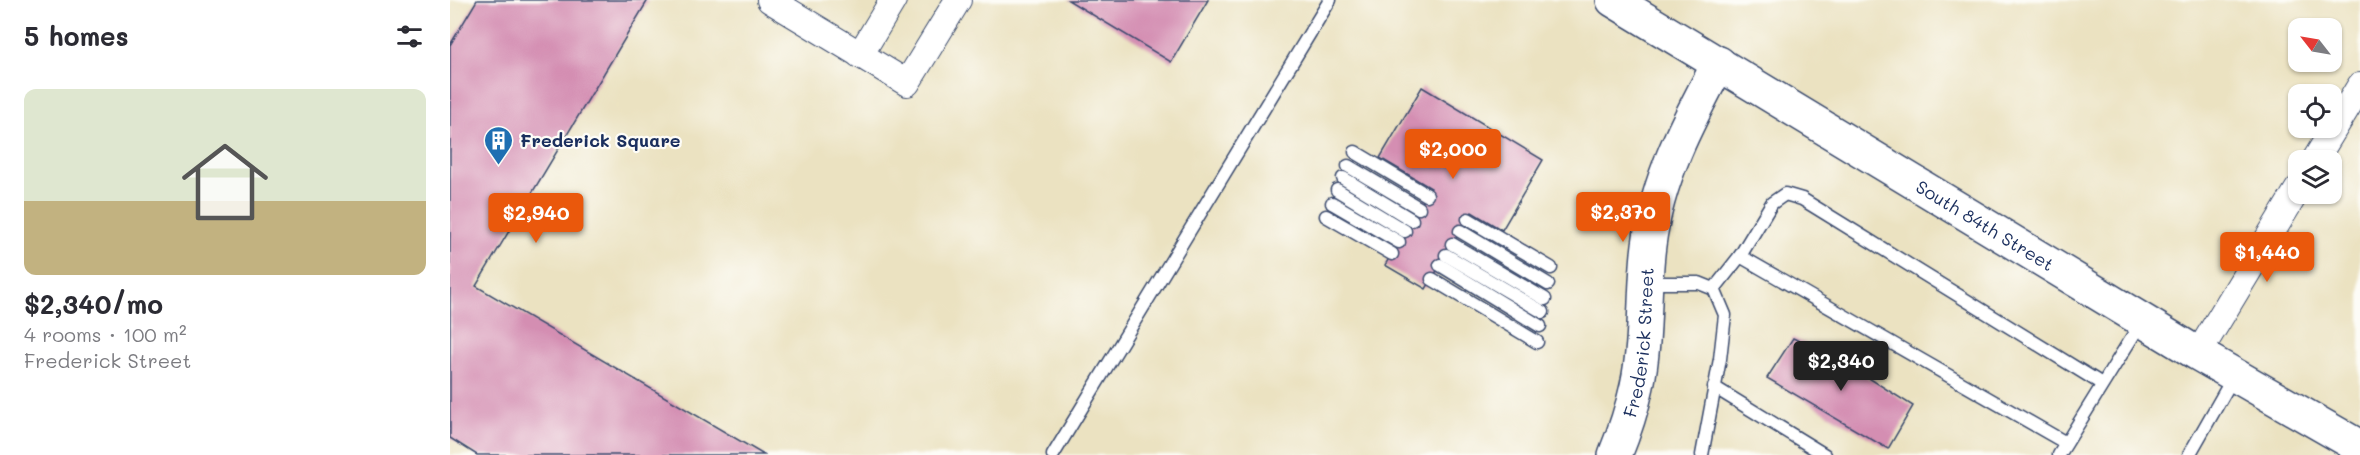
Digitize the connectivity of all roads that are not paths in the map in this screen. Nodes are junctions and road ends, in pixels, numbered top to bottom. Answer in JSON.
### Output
{"nodes":[{"id":1,"x":770,"y":0,"type":"edge"},
{"id":2,"x":892,"y":0,"type":"edge"},
{"id":3,"x":958,"y":0,"type":"edge"},
{"id":4,"x":1330,"y":0,"type":"edge"},
{"id":5,"x":1613,"y":0,"type":"edge"},
{"id":6,"x":860,"y":55,"type":"junction"},
{"id":7,"x":1719,"y":63,"type":"junction"},
{"id":8,"x":2360,"y":86,"type":"edge"},
{"id":9,"x":2321,"y":150,"type":"edge"},
{"id":10,"x":1355,"y":152,"type":"dead end"},
{"id":11,"x":1337,"y":190,"type":"dead end"},
{"id":12,"x":1427,"y":195,"type":"dead end"},
{"id":13,"x":1332,"y":203,"type":"dead end"},
{"id":14,"x":2289,"y":204,"type":"edge"},
{"id":15,"x":1419,"y":208,"type":"dead end"},
{"id":16,"x":1326,"y":216,"type":"dead end"},
{"id":17,"x":1468,"y":219,"type":"dead end"},
{"id":18,"x":1412,"y":220,"type":"dead end"},
{"id":19,"x":1460,"y":231,"type":"dead end"},
{"id":20,"x":1392,"y":254,"type":"dead end"},
{"id":21,"x":1740,"y":256,"type":"junction"},
{"id":22,"x":1551,"y":268,"type":"dead end"},
{"id":23,"x":1432,"y":279,"type":"dead end"},
{"id":24,"x":1646,"y":283,"type":"junction"},
{"id":25,"x":1548,"y":284,"type":"dead end"},
{"id":26,"x":1714,"y":288,"type":"junction"},
{"id":27,"x":1544,"y":305,"type":"dead end"},
{"id":28,"x":2143,"y":320,"type":"junction"},
{"id":29,"x":1540,"y":326,"type":"dead end"},
{"id":30,"x":1537,"y":342,"type":"dead end"},
{"id":31,"x":2198,"y":354,"type":"junction"},
{"id":32,"x":2234,"y":375,"type":"junction"},
{"id":33,"x":2102,"y":384,"type":"junction"},
{"id":34,"x":1714,"y":387,"type":"junction"},
{"id":35,"x":2066,"y":443,"type":"junction"},
{"id":36,"x":2360,"y":447,"type":"edge"},
{"id":37,"x":1053,"y":455,"type":"edge"},
{"id":38,"x":1615,"y":455,"type":"edge"},
{"id":39,"x":1702,"y":455,"type":"edge"},
{"id":40,"x":1826,"y":455,"type":"edge"},
{"id":41,"x":2059,"y":455,"type":"edge"},
{"id":42,"x":2189,"y":455,"type":"edge"}],
"edges":[{"from":1,"to":6,"type":"street"},
{"from":2,"to":6,"type":"street"},
{"from":3,"to":6,"type":"street"},
{"from":4,"to":37,"type":"lane"},
{"from":5,"to":7,"type":"main road","name":"South 84th Street"},
{"from":7,"to":24,"type":"main road","name":"Frederick Street"},
{"from":7,"to":28,"type":"main road","name":"South 84th Street"},
{"from":8,"to":9,"type":"street"},
{"from":10,"to":12,"type":"lane"},
{"from":11,"to":13,"type":"lane"},
{"from":14,"to":31,"type":"street"},
{"from":15,"to":18,"type":"lane"},
{"from":16,"to":20,"type":"lane"},
{"from":17,"to":22,"type":"lane"},
{"from":19,"to":25,"type":"lane"},
{"from":21,"to":26,"type":"lane"},
{"from":21,"to":33,"type":"lane"},
{"from":21,"to":35,"type":"lane"},
{"from":23,"to":30,"type":"lane"},
{"from":24,"to":26,"type":"lane"},
{"from":24,"to":38,"type":"main road","name":"Frederick Street"},
{"from":26,"to":34,"type":"lane"},
{"from":27,"to":29,"type":"lane"},
{"from":28,"to":31,"type":"main road","name":"South 84th Street"},
{"from":28,"to":33,"type":"lane"},
{"from":31,"to":32,"type":"main road","name":"South 84th Street"},
{"from":32,"to":36,"type":"main road","name":"South 84th Street"},
{"from":32,"to":42,"type":"lane"},
{"from":33,"to":35,"type":"lane"},
{"from":34,"to":39,"type":"lane"},
{"from":34,"to":40,"type":"lane"},
{"from":35,"to":41,"type":"lane"}]}
